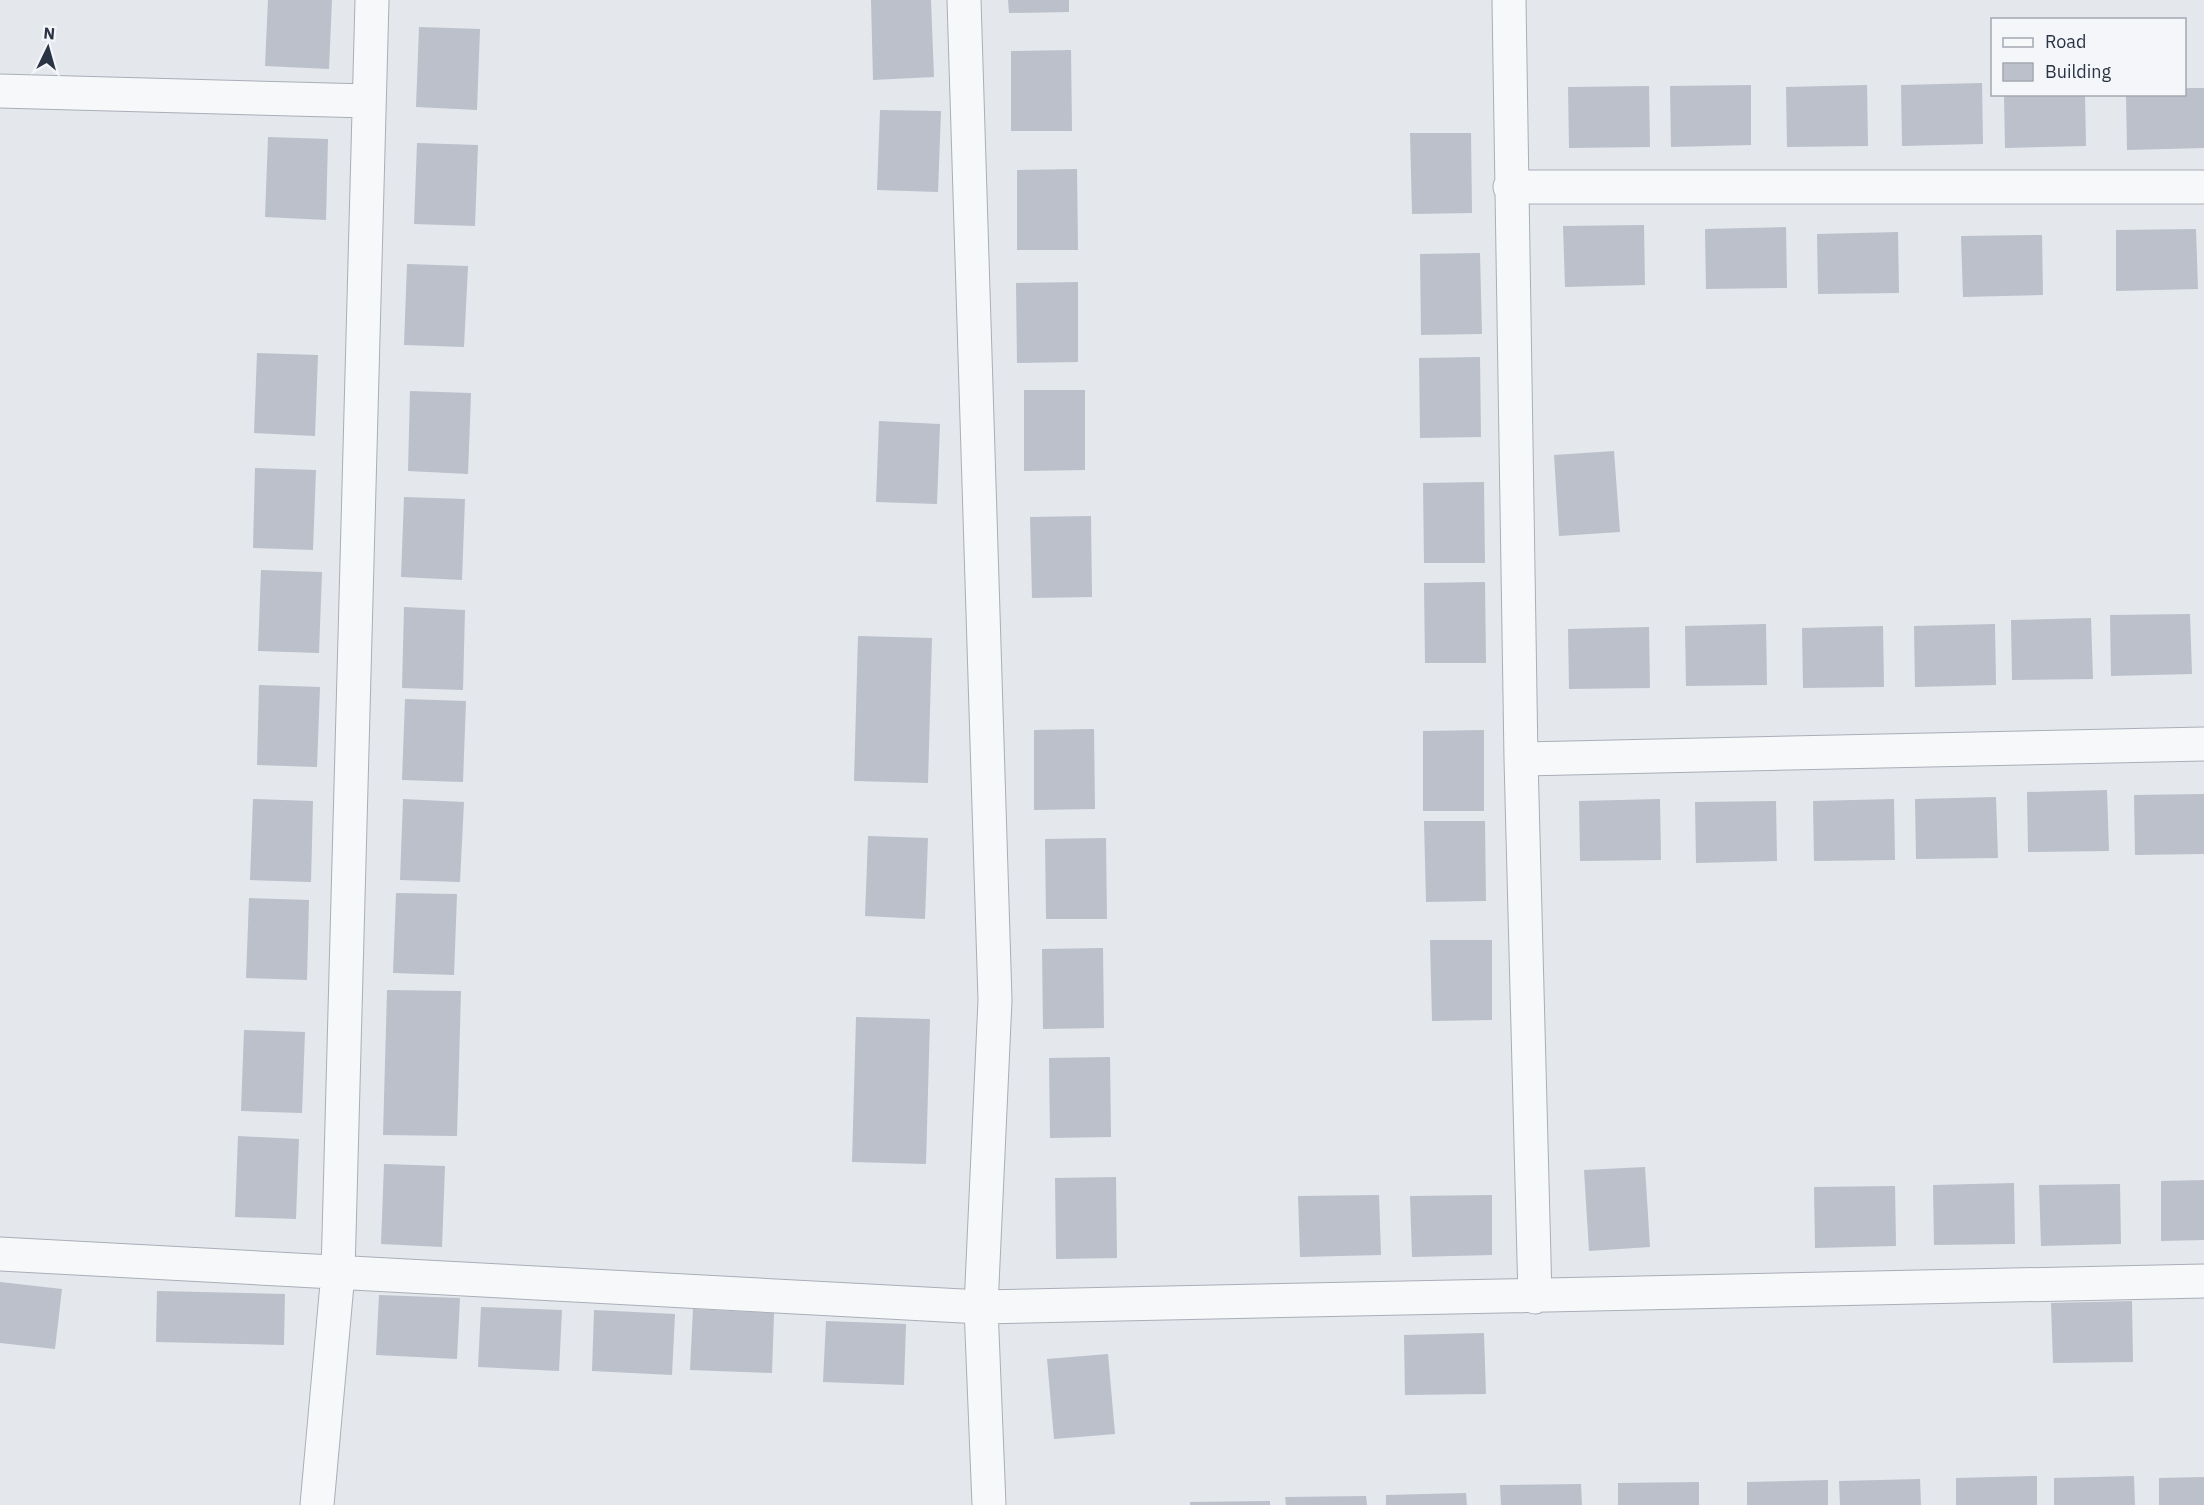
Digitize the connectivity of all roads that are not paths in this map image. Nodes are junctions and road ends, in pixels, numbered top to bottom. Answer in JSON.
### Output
{"nodes":[{"id":1,"x":372,"y":0,"type":"edge"},
{"id":2,"x":964,"y":0,"type":"edge"},
{"id":3,"x":1509,"y":0,"type":"edge"},
{"id":4,"x":0,"y":91,"type":"edge"},
{"id":5,"x":368,"y":101,"type":"junction"},
{"id":6,"x":2204,"y":186,"type":"edge"},
{"id":7,"x":1510,"y":187,"type":"junction"},
{"id":8,"x":2204,"y":744,"type":"edge"},
{"id":9,"x":1521,"y":759,"type":"junction"},
{"id":10,"x":0,"y":1254,"type":"edge"},
{"id":11,"x":338,"y":1273,"type":"junction"},
{"id":12,"x":2204,"y":1281,"type":"edge"},
{"id":13,"x":1535,"y":1297,"type":"junction"},
{"id":14,"x":981,"y":1307,"type":"junction"},
{"id":15,"x":317,"y":1505,"type":"edge"},
{"id":16,"x":989,"y":1505,"type":"edge"}],
"edges":[{"from":1,"to":5,"type":"street"},
{"from":2,"to":14,"type":"street"},
{"from":3,"to":7,"type":"street"},
{"from":4,"to":5,"type":"street"},
{"from":5,"to":11,"type":"street"},
{"from":6,"to":7,"type":"street"},
{"from":7,"to":9,"type":"street"},
{"from":8,"to":9,"type":"street"},
{"from":9,"to":13,"type":"street"},
{"from":10,"to":11,"type":"street"},
{"from":11,"to":14,"type":"street"},
{"from":11,"to":15,"type":"street"},
{"from":12,"to":13,"type":"street"},
{"from":13,"to":14,"type":"street"},
{"from":14,"to":16,"type":"street"}]}
